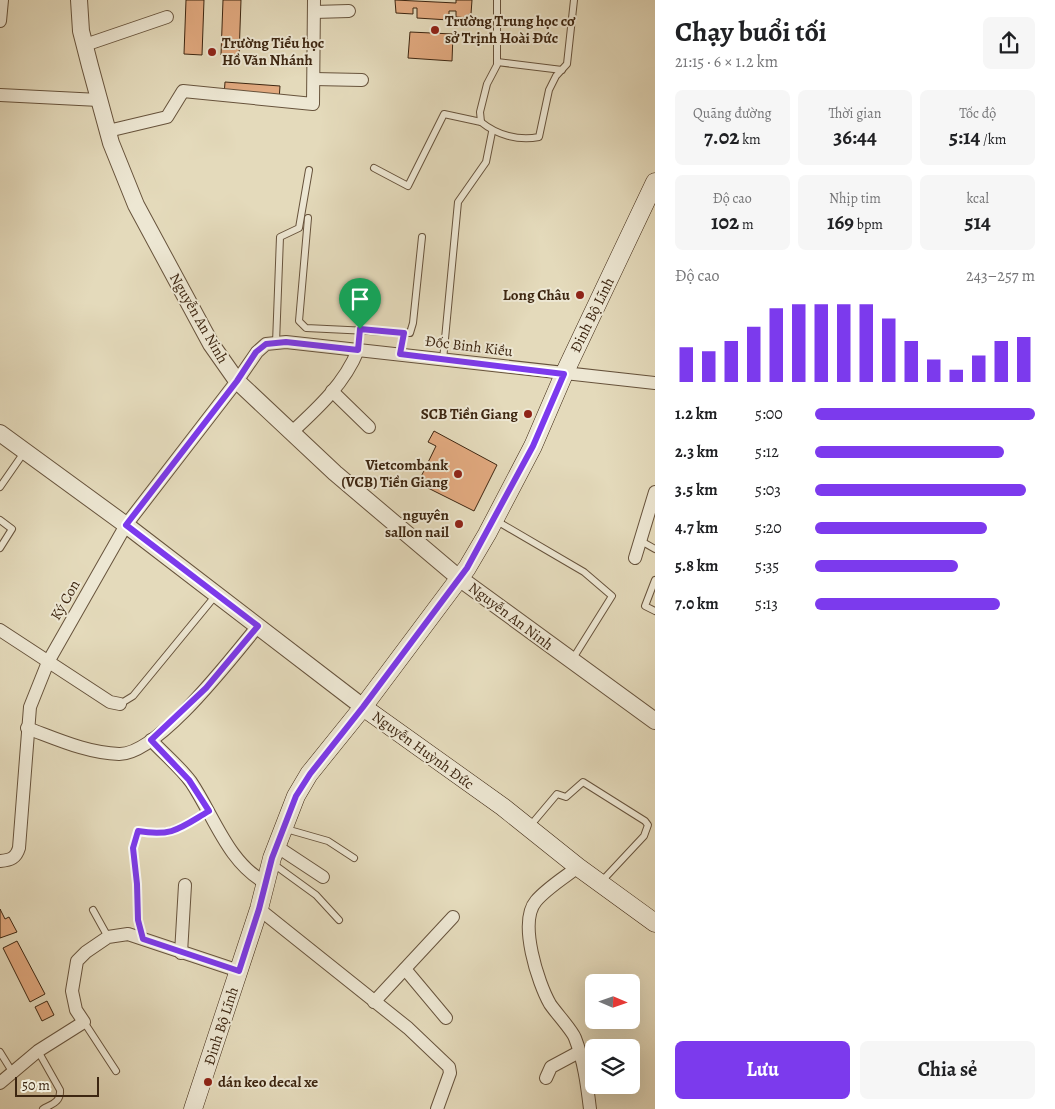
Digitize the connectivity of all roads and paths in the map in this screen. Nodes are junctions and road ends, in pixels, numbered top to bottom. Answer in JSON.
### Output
{"nodes":[{"id":1,"x":2,"y":0,"type":"edge"},
{"id":2,"x":80,"y":0,"type":"edge"},
{"id":3,"x":497,"y":0,"type":"edge"},
{"id":4,"x":574,"y":0,"type":"edge"},
{"id":5,"x":314,"y":6,"type":"edge"},
{"id":6,"x":348,"y":11,"type":"dead end"},
{"id":7,"x":167,"y":17,"type":"dead end"},
{"id":8,"x":0,"y":21,"type":"edge"},
{"id":9,"x":85,"y":45,"type":"junction"},
{"id":10,"x":497,"y":62,"type":"junction"},
{"id":11,"x":562,"y":70,"type":"junction"},
{"id":12,"x":314,"y":79,"type":"junction"},
{"id":13,"x":362,"y":80,"type":"dead end"},
{"id":14,"x":0,"y":95,"type":"edge"},
{"id":15,"x":99,"y":100,"type":"junction"},
{"id":16,"x":480,"y":122,"type":"junction"},
{"id":17,"x":108,"y":132,"type":"junction"},
{"id":18,"x":492,"y":132,"type":"junction"},
{"id":19,"x":374,"y":168,"type":"dead end"},
{"id":20,"x":309,"y":170,"type":"dead end"},
{"id":21,"x":655,"y":182,"type":"edge"},
{"id":22,"x":308,"y":218,"type":"dead end"},
{"id":23,"x":422,"y":237,"type":"dead end"},
{"id":24,"x":360,"y":329,"type":"junction"},
{"id":25,"x":404,"y":333,"type":"junction"},
{"id":26,"x":276,"y":343,"type":"junction"},
{"id":27,"x":358,"y":350,"type":"junction"},
{"id":28,"x":400,"y":354,"type":"junction"},
{"id":29,"x":443,"y":360,"type":"junction"},
{"id":30,"x":564,"y":374,"type":"junction"},
{"id":31,"x":237,"y":381,"type":"junction"},
{"id":32,"x":655,"y":384,"type":"edge"},
{"id":33,"x":332,"y":391,"type":"junction"},
{"id":34,"x":369,"y":427,"type":"dead end"},
{"id":35,"x":292,"y":432,"type":"junction"},
{"id":36,"x":0,"y":433,"type":"edge"},
{"id":37,"x":25,"y":451,"type":"junction"},
{"id":38,"x":0,"y":487,"type":"edge"},
{"id":39,"x":655,"y":492,"type":"edge"},
{"id":40,"x":0,"y":520,"type":"edge"},
{"id":41,"x":494,"y":520,"type":"junction"},
{"id":42,"x":126,"y":525,"type":"junction"},
{"id":43,"x":641,"y":541,"type":"junction"},
{"id":44,"x":0,"y":548,"type":"edge"},
{"id":45,"x":655,"y":549,"type":"edge"},
{"id":46,"x":635,"y":558,"type":"dead end"},
{"id":47,"x":459,"y":578,"type":"junction"},
{"id":48,"x":655,"y":580,"type":"edge"},
{"id":49,"x":216,"y":594,"type":"junction"},
{"id":50,"x":655,"y":611,"type":"edge"},
{"id":51,"x":258,"y":626,"type":"junction"},
{"id":52,"x":0,"y":632,"type":"edge"},
{"id":53,"x":571,"y":661,"type":"junction"},
{"id":54,"x":48,"y":662,"type":"junction"},
{"id":55,"x":120,"y":704,"type":"joint"},
{"id":56,"x":363,"y":707,"type":"junction"},
{"id":57,"x":655,"y":721,"type":"edge"},
{"id":58,"x":27,"y":728,"type":"junction"},
{"id":59,"x":151,"y":740,"type":"junction"},
{"id":60,"x":209,"y":811,"type":"junction"},
{"id":61,"x":282,"y":828,"type":"junction"},
{"id":62,"x":529,"y":828,"type":"junction"},
{"id":63,"x":276,"y":846,"type":"junction"},
{"id":64,"x":354,"y":858,"type":"dead end"},
{"id":65,"x":0,"y":861,"type":"edge"},
{"id":66,"x":270,"y":863,"type":"junction"},
{"id":67,"x":578,"y":867,"type":"junction"},
{"id":68,"x":324,"y":876,"type":"dead end"},
{"id":69,"x":266,"y":883,"type":"junction"},
{"id":70,"x":600,"y":883,"type":"junction"},
{"id":71,"x":185,"y":885,"type":"dead end"},
{"id":72,"x":259,"y":909,"type":"junction"},
{"id":73,"x":93,"y":910,"type":"dead end"},
{"id":74,"x":453,"y":917,"type":"dead end"},
{"id":75,"x":339,"y":920,"type":"dead end"},
{"id":76,"x":655,"y":923,"type":"edge"},
{"id":77,"x":108,"y":937,"type":"junction"},
{"id":78,"x":143,"y":939,"type":"junction"},
{"id":79,"x":181,"y":953,"type":"junction"},
{"id":80,"x":405,"y":969,"type":"junction"},
{"id":81,"x":239,"y":971,"type":"junction"},
{"id":82,"x":374,"y":1002,"type":"junction"},
{"id":83,"x":446,"y":1018,"type":"dead end"},
{"id":84,"x":84,"y":1022,"type":"junction"},
{"id":85,"x":0,"y":1052,"type":"edge"},
{"id":86,"x":38,"y":1052,"type":"junction"},
{"id":87,"x":579,"y":1052,"type":"junction"},
{"id":88,"x":116,"y":1071,"type":"dead end"},
{"id":89,"x":13,"y":1073,"type":"junction"},
{"id":90,"x":546,"y":1078,"type":"dead end"},
{"id":91,"x":0,"y":1083,"type":"edge"},
{"id":92,"x":43,"y":1109,"type":"edge"},
{"id":93,"x":194,"y":1109,"type":"edge"},
{"id":94,"x":437,"y":1109,"type":"edge"},
{"id":95,"x":590,"y":1109,"type":"edge"}],
"edges":[{"from":1,"to":8,"type":"street"},
{"from":2,"to":9,"type":"street","name":"Nguyễn An Ninh"},
{"from":3,"to":10,"type":"lane"},
{"from":4,"to":11,"type":"lane"},
{"from":5,"to":6,"type":"street"},
{"from":5,"to":12,"type":"street"},
{"from":7,"to":9,"type":"street"},
{"from":9,"to":15,"type":"street","name":"Nguyễn An Ninh"},
{"from":10,"to":11,"type":"lane"},
{"from":10,"to":16,"type":"lane"},
{"from":11,"to":18,"type":"lane"},
{"from":12,"to":13,"type":"street"},
{"from":12,"to":17,"type":"street"},
{"from":14,"to":15,"type":"street"},
{"from":15,"to":17,"type":"street","name":"Nguyễn An Ninh"},
{"from":16,"to":18,"type":"lane"},
{"from":16,"to":19,"type":"lane"},
{"from":17,"to":31,"type":"street","name":"Nguyễn An Ninh"},
{"from":18,"to":29,"type":"lane"},
{"from":20,"to":26,"type":"lane"},
{"from":21,"to":30,"type":"main road","name":"Đinh Bộ Lĩnh"},
{"from":22,"to":24,"type":"lane"},
{"from":23,"to":25,"type":"lane"},
{"from":24,"to":25,"type":"lane"},
{"from":24,"to":27,"type":"lane"},
{"from":25,"to":28,"type":"lane"},
{"from":26,"to":27,"type":"street","name":"Đốc Binh Kiều"},
{"from":26,"to":31,"type":"street","name":"Đốc Binh Kiều"},
{"from":27,"to":28,"type":"street","name":"Đốc Binh Kiều"},
{"from":27,"to":33,"type":"street"},
{"from":28,"to":29,"type":"street","name":"Đốc Binh Kiều"},
{"from":29,"to":30,"type":"street","name":"Đốc Binh Kiều"},
{"from":30,"to":32,"type":"street","name":"Đốc Binh Kiều"},
{"from":30,"to":41,"type":"main road","name":"Đinh Bộ Lĩnh"},
{"from":31,"to":35,"type":"street","name":"Nguyễn An Ninh"},
{"from":31,"to":42,"type":"street","name":"Ký Con"},
{"from":33,"to":34,"type":"street"},
{"from":33,"to":35,"type":"street"},
{"from":35,"to":47,"type":"street","name":"Nguyễn An Ninh"},
{"from":36,"to":37,"type":"street","name":"Nguyễn Huỳnh Đức"},
{"from":37,"to":38,"type":"lane"},
{"from":37,"to":42,"type":"street","name":"Nguyễn Huỳnh Đức"},
{"from":39,"to":43,"type":"street"},
{"from":40,"to":44,"type":"lane"},
{"from":41,"to":47,"type":"main road","name":"Đinh Bộ Lĩnh"},
{"from":41,"to":53,"type":"lane"},
{"from":42,"to":49,"type":"street","name":"Nguyễn Huỳnh Đức"},
{"from":42,"to":54,"type":"street","name":"Ký Con"},
{"from":43,"to":45,"type":"lane"},
{"from":43,"to":46,"type":"street"},
{"from":47,"to":53,"type":"street","name":"Nguyễn An Ninh"},
{"from":47,"to":56,"type":"main road","name":"Đinh Bộ Lĩnh"},
{"from":48,"to":50,"type":"lane"},
{"from":49,"to":51,"type":"street","name":"Nguyễn Huỳnh Đức"},
{"from":49,"to":55,"type":"lane"},
{"from":51,"to":56,"type":"street","name":"Nguyễn Huỳnh Đức"},
{"from":51,"to":59,"type":"street"},
{"from":52,"to":54,"type":"street"},
{"from":53,"to":57,"type":"street","name":"Nguyễn An Ninh"},
{"from":54,"to":55,"type":"street"},
{"from":54,"to":58,"type":"street","name":"Ký Con"},
{"from":56,"to":61,"type":"main road","name":"Đinh Bộ Lĩnh"},
{"from":56,"to":62,"type":"main road","name":"Nguyễn Huỳnh Đức"},
{"from":58,"to":59,"type":"street"},
{"from":58,"to":65,"type":"street","name":"Ký Con"},
{"from":59,"to":60,"type":"street"},
{"from":60,"to":69,"type":"street"},
{"from":60,"to":78,"type":"lane"},
{"from":61,"to":63,"type":"main road","name":"Đinh Bộ Lĩnh"},
{"from":61,"to":64,"type":"lane"},
{"from":62,"to":67,"type":"main road","name":"Nguyễn Huỳnh Đức"},
{"from":62,"to":70,"type":"lane"},
{"from":63,"to":66,"type":"main road","name":"Đinh Bộ Lĩnh"},
{"from":63,"to":68,"type":"street"},
{"from":66,"to":69,"type":"main road","name":"Đinh Bộ Lĩnh"},
{"from":66,"to":75,"type":"lane"},
{"from":67,"to":70,"type":"main road","name":"Nguyễn Huỳnh Đức"},
{"from":67,"to":87,"type":"street"},
{"from":69,"to":72,"type":"main road","name":"Đinh Bộ Lĩnh"},
{"from":70,"to":76,"type":"main road","name":"Nguyễn Huỳnh Đức"},
{"from":71,"to":79,"type":"street"},
{"from":72,"to":81,"type":"main road","name":"Đinh Bộ Lĩnh"},
{"from":72,"to":82,"type":"street"},
{"from":73,"to":77,"type":"lane"},
{"from":74,"to":80,"type":"street"},
{"from":77,"to":78,"type":"street"},
{"from":77,"to":84,"type":"street"},
{"from":78,"to":79,"type":"street"},
{"from":79,"to":81,"type":"street"},
{"from":80,"to":82,"type":"street"},
{"from":80,"to":83,"type":"street"},
{"from":81,"to":93,"type":"main road","name":"Đinh Bộ Lĩnh"},
{"from":82,"to":94,"type":"street"},
{"from":84,"to":86,"type":"street"},
{"from":84,"to":88,"type":"lane"},
{"from":85,"to":89,"type":"lane"},
{"from":86,"to":89,"type":"street"},
{"from":86,"to":92,"type":"lane"},
{"from":87,"to":90,"type":"street"},
{"from":87,"to":95,"type":"street"},
{"from":89,"to":91,"type":"street"}]}
